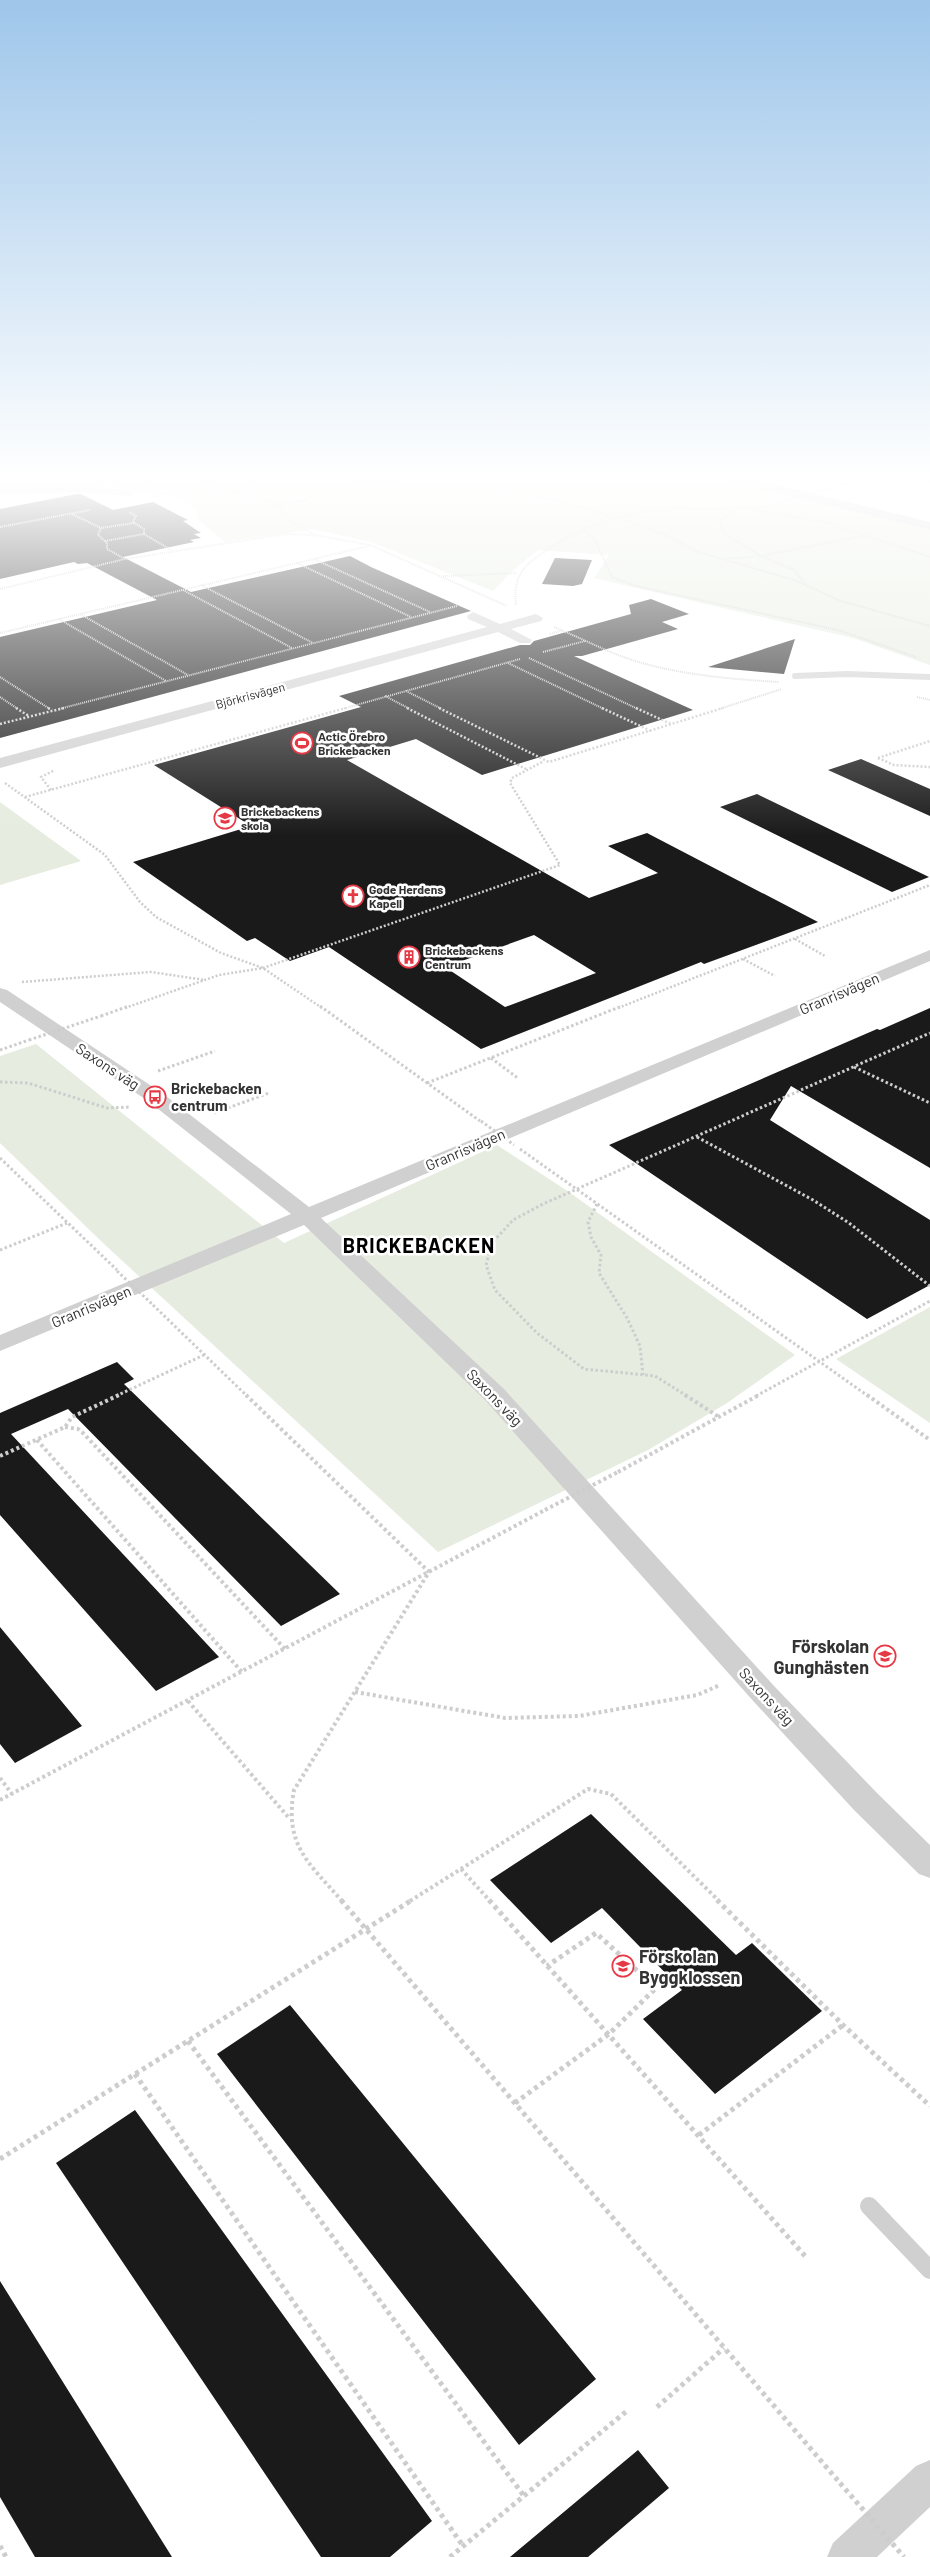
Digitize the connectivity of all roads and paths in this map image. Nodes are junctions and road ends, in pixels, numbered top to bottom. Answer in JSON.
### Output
{"nodes":[{"id":1,"x":151,"y":597,"type":"edge"},
{"id":2,"x":196,"y":597,"type":"edge"},
{"id":3,"x":225,"y":597,"type":"edge"},
{"id":4,"x":368,"y":597,"type":"edge"},
{"id":5,"x":397,"y":597,"type":"edge"},
{"id":6,"x":515,"y":597,"type":"edge"},
{"id":7,"x":688,"y":597,"type":"edge"},
{"id":8,"x":832,"y":597,"type":"edge"},
{"id":9,"x":489,"y":598,"type":"joint"},
{"id":10,"x":479,"y":600,"type":"dead end"},
{"id":11,"x":463,"y":604,"type":"dead end"},
{"id":12,"x":431,"y":613,"type":"junction"},
{"id":13,"x":79,"y":614,"type":"junction"},
{"id":14,"x":474,"y":616,"type":"dead end"},
{"id":15,"x":411,"y":618,"type":"junction"},
{"id":16,"x":536,"y":618,"type":"joint"},
{"id":17,"x":59,"y":619,"type":"junction"},
{"id":18,"x":930,"y":626,"type":"edge"},
{"id":19,"x":500,"y":628,"type":"junction"},
{"id":20,"x":0,"y":633,"type":"edge"},
{"id":21,"x":525,"y":640,"type":"dead end"},
{"id":22,"x":586,"y":640,"type":"junction"},
{"id":23,"x":314,"y":643,"type":"junction"},
{"id":24,"x":293,"y":648,"type":"junction"},
{"id":25,"x":543,"y":652,"type":"dead end"},
{"id":26,"x":535,"y":655,"type":"dead end"},
{"id":27,"x":526,"y":657,"type":"junction"},
{"id":28,"x":921,"y":658,"type":"dead end"},
{"id":29,"x":508,"y":662,"type":"junction"},
{"id":30,"x":188,"y":676,"type":"junction"},
{"id":31,"x":795,"y":676,"type":"dead end"},
{"id":32,"x":0,"y":677,"type":"edge"},
{"id":33,"x":930,"y":677,"type":"edge"},
{"id":34,"x":166,"y":681,"type":"junction"},
{"id":35,"x":783,"y":682,"type":"dead end"},
{"id":36,"x":787,"y":688,"type":"dead end"},
{"id":37,"x":406,"y":691,"type":"junction"},
{"id":38,"x":386,"y":696,"type":"junction"},
{"id":39,"x":913,"y":696,"type":"dead end"},
{"id":40,"x":0,"y":697,"type":"edge"},
{"id":41,"x":930,"y":700,"type":"edge"},
{"id":42,"x":53,"y":710,"type":"junction"},
{"id":43,"x":29,"y":717,"type":"junction"},
{"id":44,"x":0,"y":724,"type":"edge"},
{"id":45,"x":671,"y":724,"type":"junction"},
{"id":46,"x":651,"y":730,"type":"junction"},
{"id":47,"x":930,"y":741,"type":"edge"},
{"id":48,"x":544,"y":761,"type":"junction"},
{"id":49,"x":0,"y":763,"type":"edge"},
{"id":50,"x":930,"y":767,"type":"edge"},
{"id":51,"x":527,"y":769,"type":"junction"},
{"id":52,"x":56,"y":770,"type":"dead end"},
{"id":53,"x":0,"y":780,"type":"edge"},
{"id":54,"x":51,"y":790,"type":"junction"},
{"id":55,"x":24,"y":797,"type":"junction"},
{"id":56,"x":930,"y":885,"type":"edge"},
{"id":57,"x":794,"y":939,"type":"junction"},
{"id":58,"x":930,"y":955,"type":"edge"},
{"id":59,"x":824,"y":956,"type":"dead end"},
{"id":60,"x":743,"y":959,"type":"junction"},
{"id":61,"x":263,"y":968,"type":"junction"},
{"id":62,"x":775,"y":976,"type":"dead end"},
{"id":63,"x":205,"y":980,"type":"junction"},
{"id":64,"x":9,"y":988,"type":"edge"},
{"id":65,"x":930,"y":1033,"type":"edge"},
{"id":66,"x":0,"y":1050,"type":"edge"},
{"id":67,"x":216,"y":1051,"type":"dead end"},
{"id":68,"x":491,"y":1058,"type":"junction"},
{"id":69,"x":853,"y":1067,"type":"junction"},
{"id":70,"x":152,"y":1073,"type":"dead end"},
{"id":71,"x":519,"y":1079,"type":"dead end"},
{"id":72,"x":0,"y":1082,"type":"edge"},
{"id":73,"x":427,"y":1083,"type":"junction"},
{"id":74,"x":270,"y":1093,"type":"dead end"},
{"id":75,"x":155,"y":1097,"type":"junction"},
{"id":76,"x":930,"y":1103,"type":"edge"},
{"id":77,"x":211,"y":1114,"type":"dead end"},
{"id":78,"x":697,"y":1137,"type":"junction"},
{"id":79,"x":0,"y":1158,"type":"edge"},
{"id":80,"x":577,"y":1190,"type":"junction"},
{"id":81,"x":596,"y":1204,"type":"junction"},
{"id":82,"x":307,"y":1216,"type":"junction"},
{"id":83,"x":68,"y":1223,"type":"junction"},
{"id":84,"x":0,"y":1250,"type":"edge"},
{"id":85,"x":930,"y":1286,"type":"edge"},
{"id":86,"x":930,"y":1301,"type":"edge"},
{"id":87,"x":0,"y":1344,"type":"edge"},
{"id":88,"x":204,"y":1355,"type":"junction"},
{"id":89,"x":821,"y":1362,"type":"junction"},
{"id":90,"x":643,"y":1374,"type":"junction"},
{"id":91,"x":719,"y":1417,"type":"junction"},
{"id":92,"x":65,"y":1428,"type":"junction"},
{"id":93,"x":37,"y":1440,"type":"junction"},
{"id":94,"x":930,"y":1440,"type":"edge"},
{"id":95,"x":0,"y":1456,"type":"edge"},
{"id":96,"x":430,"y":1572,"type":"junction"},
{"id":97,"x":285,"y":1649,"type":"junction"},
{"id":98,"x":242,"y":1672,"type":"junction"},
{"id":99,"x":746,"y":1674,"type":"junction"},
{"id":100,"x":355,"y":1692,"type":"junction"},
{"id":101,"x":188,"y":1701,"type":"junction"},
{"id":102,"x":0,"y":1778,"type":"edge"},
{"id":103,"x":12,"y":1794,"type":"junction"},
{"id":104,"x":0,"y":1800,"type":"edge"},
{"id":105,"x":289,"y":1818,"type":"junction"},
{"id":106,"x":930,"y":1865,"type":"edge"},
{"id":107,"x":461,"y":1868,"type":"junction"},
{"id":108,"x":366,"y":1929,"type":"junction"},
{"id":109,"x":547,"y":1966,"type":"junction"},
{"id":110,"x":844,"y":2025,"type":"junction"},
{"id":111,"x":609,"y":2034,"type":"junction"},
{"id":112,"x":188,"y":2041,"type":"junction"},
{"id":113,"x":135,"y":2074,"type":"junction"},
{"id":114,"x":515,"y":2103,"type":"junction"},
{"id":115,"x":930,"y":2106,"type":"edge"},
{"id":116,"x":698,"y":2135,"type":"junction"},
{"id":117,"x":0,"y":2159,"type":"edge"},
{"id":118,"x":869,"y":2206,"type":"dead end"},
{"id":119,"x":805,"y":2256,"type":"dead end"},
{"id":120,"x":930,"y":2270,"type":"edge"},
{"id":121,"x":724,"y":2348,"type":"junction"},
{"id":122,"x":657,"y":2407,"type":"dead end"},
{"id":123,"x":628,"y":2410,"type":"dead end"},
{"id":124,"x":930,"y":2480,"type":"edge"},
{"id":125,"x":524,"y":2496,"type":"junction"},
{"id":126,"x":0,"y":2546,"type":"edge"},
{"id":127,"x":463,"y":2546,"type":"junction"},
{"id":128,"x":6,"y":2557,"type":"edge"},
{"id":129,"x":450,"y":2557,"type":"edge"},
{"id":130,"x":847,"y":2557,"type":"edge"},
{"id":131,"x":904,"y":2557,"type":"edge"}],
"edges":[{"from":1,"to":13,"type":"path"},
{"from":2,"to":24,"type":"path"},
{"from":3,"to":23,"type":"path"},
{"from":4,"to":15,"type":"path"},
{"from":5,"to":12,"type":"path"},
{"from":6,"to":9,"type":"path"},
{"from":7,"to":28,"type":"path"},
{"from":8,"to":18,"type":"path"},
{"from":9,"to":10,"type":"path"},
{"from":11,"to":12,"type":"path"},
{"from":12,"to":15,"type":"path"},
{"from":13,"to":17,"type":"path"},
{"from":13,"to":30,"type":"path"},
{"from":14,"to":19,"type":"street"},
{"from":15,"to":23,"type":"path"},
{"from":16,"to":19,"type":"street","name":"Björkrisvägen"},
{"from":16,"to":22,"type":"path"},
{"from":17,"to":20,"type":"path"},
{"from":17,"to":34,"type":"path"},
{"from":19,"to":21,"type":"street"},
{"from":19,"to":49,"type":"street","name":"Björkrisvägen"},
{"from":22,"to":25,"type":"path"},
{"from":22,"to":35,"type":"path"},
{"from":23,"to":24,"type":"path"},
{"from":24,"to":30,"type":"path"},
{"from":26,"to":27,"type":"path"},
{"from":27,"to":29,"type":"path"},
{"from":27,"to":45,"type":"path"},
{"from":29,"to":37,"type":"path"},
{"from":29,"to":46,"type":"path"},
{"from":30,"to":34,"type":"path"},
{"from":31,"to":33,"type":"lane"},
{"from":32,"to":42,"type":"path"},
{"from":34,"to":42,"type":"path"},
{"from":36,"to":45,"type":"path"},
{"from":37,"to":38,"type":"path"},
{"from":37,"to":48,"type":"path"},
{"from":38,"to":51,"type":"path"},
{"from":38,"to":54,"type":"path"},
{"from":39,"to":41,"type":"path"},
{"from":40,"to":43,"type":"path"},
{"from":42,"to":43,"type":"path"},
{"from":43,"to":44,"type":"path"},
{"from":45,"to":46,"type":"path"},
{"from":46,"to":48,"type":"path"},
{"from":47,"to":50,"type":"path"},
{"from":48,"to":51,"type":"path"},
{"from":51,"to":61,"type":"path"},
{"from":52,"to":54,"type":"path"},
{"from":53,"to":55,"type":"path"},
{"from":54,"to":55,"type":"path"},
{"from":55,"to":61,"type":"path"},
{"from":56,"to":57,"type":"path"},
{"from":57,"to":59,"type":"path"},
{"from":57,"to":60,"type":"path"},
{"from":58,"to":82,"type":"street","name":"Granrisvägen"},
{"from":60,"to":62,"type":"path"},
{"from":60,"to":68,"type":"path"},
{"from":61,"to":63,"type":"path"},
{"from":61,"to":73,"type":"path"},
{"from":63,"to":64,"type":"path"},
{"from":63,"to":66,"type":"path","bridge":true},
{"from":64,"to":75,"type":"street","name":"Saxons väg"},
{"from":65,"to":69,"type":"path"},
{"from":67,"to":70,"type":"path"},
{"from":68,"to":71,"type":"path"},
{"from":68,"to":73,"type":"path"},
{"from":69,"to":76,"type":"path"},
{"from":69,"to":78,"type":"path"},
{"from":72,"to":75,"type":"path"},
{"from":73,"to":80,"type":"path","bridge":true},
{"from":74,"to":77,"type":"path"},
{"from":75,"to":82,"type":"street","name":"Saxons väg"},
{"from":78,"to":80,"type":"path"},
{"from":78,"to":85,"type":"path"},
{"from":79,"to":83,"type":"path"},
{"from":80,"to":81,"type":"path"},
{"from":80,"to":90,"type":"path"},
{"from":81,"to":89,"type":"path"},
{"from":81,"to":90,"type":"path"},
{"from":82,"to":87,"type":"street","name":"Granrisvägen"},
{"from":82,"to":99,"type":"street","name":"Saxons väg"},
{"from":83,"to":84,"type":"path"},
{"from":83,"to":88,"type":"path","bridge":true},
{"from":86,"to":89,"type":"path"},
{"from":88,"to":92,"type":"path"},
{"from":88,"to":96,"type":"path"},
{"from":89,"to":91,"type":"path"},
{"from":89,"to":94,"type":"path"},
{"from":90,"to":91,"type":"path"},
{"from":91,"to":96,"type":"path","bridge":true},
{"from":92,"to":93,"type":"path"},
{"from":92,"to":97,"type":"path"},
{"from":93,"to":95,"type":"path"},
{"from":93,"to":98,"type":"path"},
{"from":96,"to":97,"type":"path"},
{"from":96,"to":100,"type":"path"},
{"from":97,"to":98,"type":"path"},
{"from":98,"to":101,"type":"path"},
{"from":99,"to":100,"type":"path"},
{"from":99,"to":106,"type":"street","name":"Saxons väg"},
{"from":100,"to":105,"type":"path"},
{"from":101,"to":103,"type":"path"},
{"from":101,"to":105,"type":"path"},
{"from":102,"to":103,"type":"path"},
{"from":103,"to":104,"type":"path"},
{"from":105,"to":108,"type":"path"},
{"from":107,"to":108,"type":"path"},
{"from":107,"to":109,"type":"path"},
{"from":107,"to":110,"type":"path"},
{"from":108,"to":112,"type":"path"},
{"from":108,"to":114,"type":"path"},
{"from":109,"to":111,"type":"path"},
{"from":109,"to":111,"type":"path"},
{"from":110,"to":115,"type":"path"},
{"from":110,"to":116,"type":"path"},
{"from":111,"to":114,"type":"path"},
{"from":111,"to":116,"type":"path"},
{"from":112,"to":113,"type":"path"},
{"from":112,"to":125,"type":"path"},
{"from":113,"to":117,"type":"path"},
{"from":113,"to":127,"type":"path"},
{"from":114,"to":121,"type":"path"},
{"from":116,"to":119,"type":"path"},
{"from":118,"to":120,"type":"lane"},
{"from":121,"to":122,"type":"path"},
{"from":121,"to":131,"type":"path","bridge":true},
{"from":123,"to":125,"type":"path"},
{"from":124,"to":130,"type":"street"},
{"from":125,"to":127,"type":"path"},
{"from":126,"to":128,"type":"path"},
{"from":127,"to":129,"type":"path"}]}
